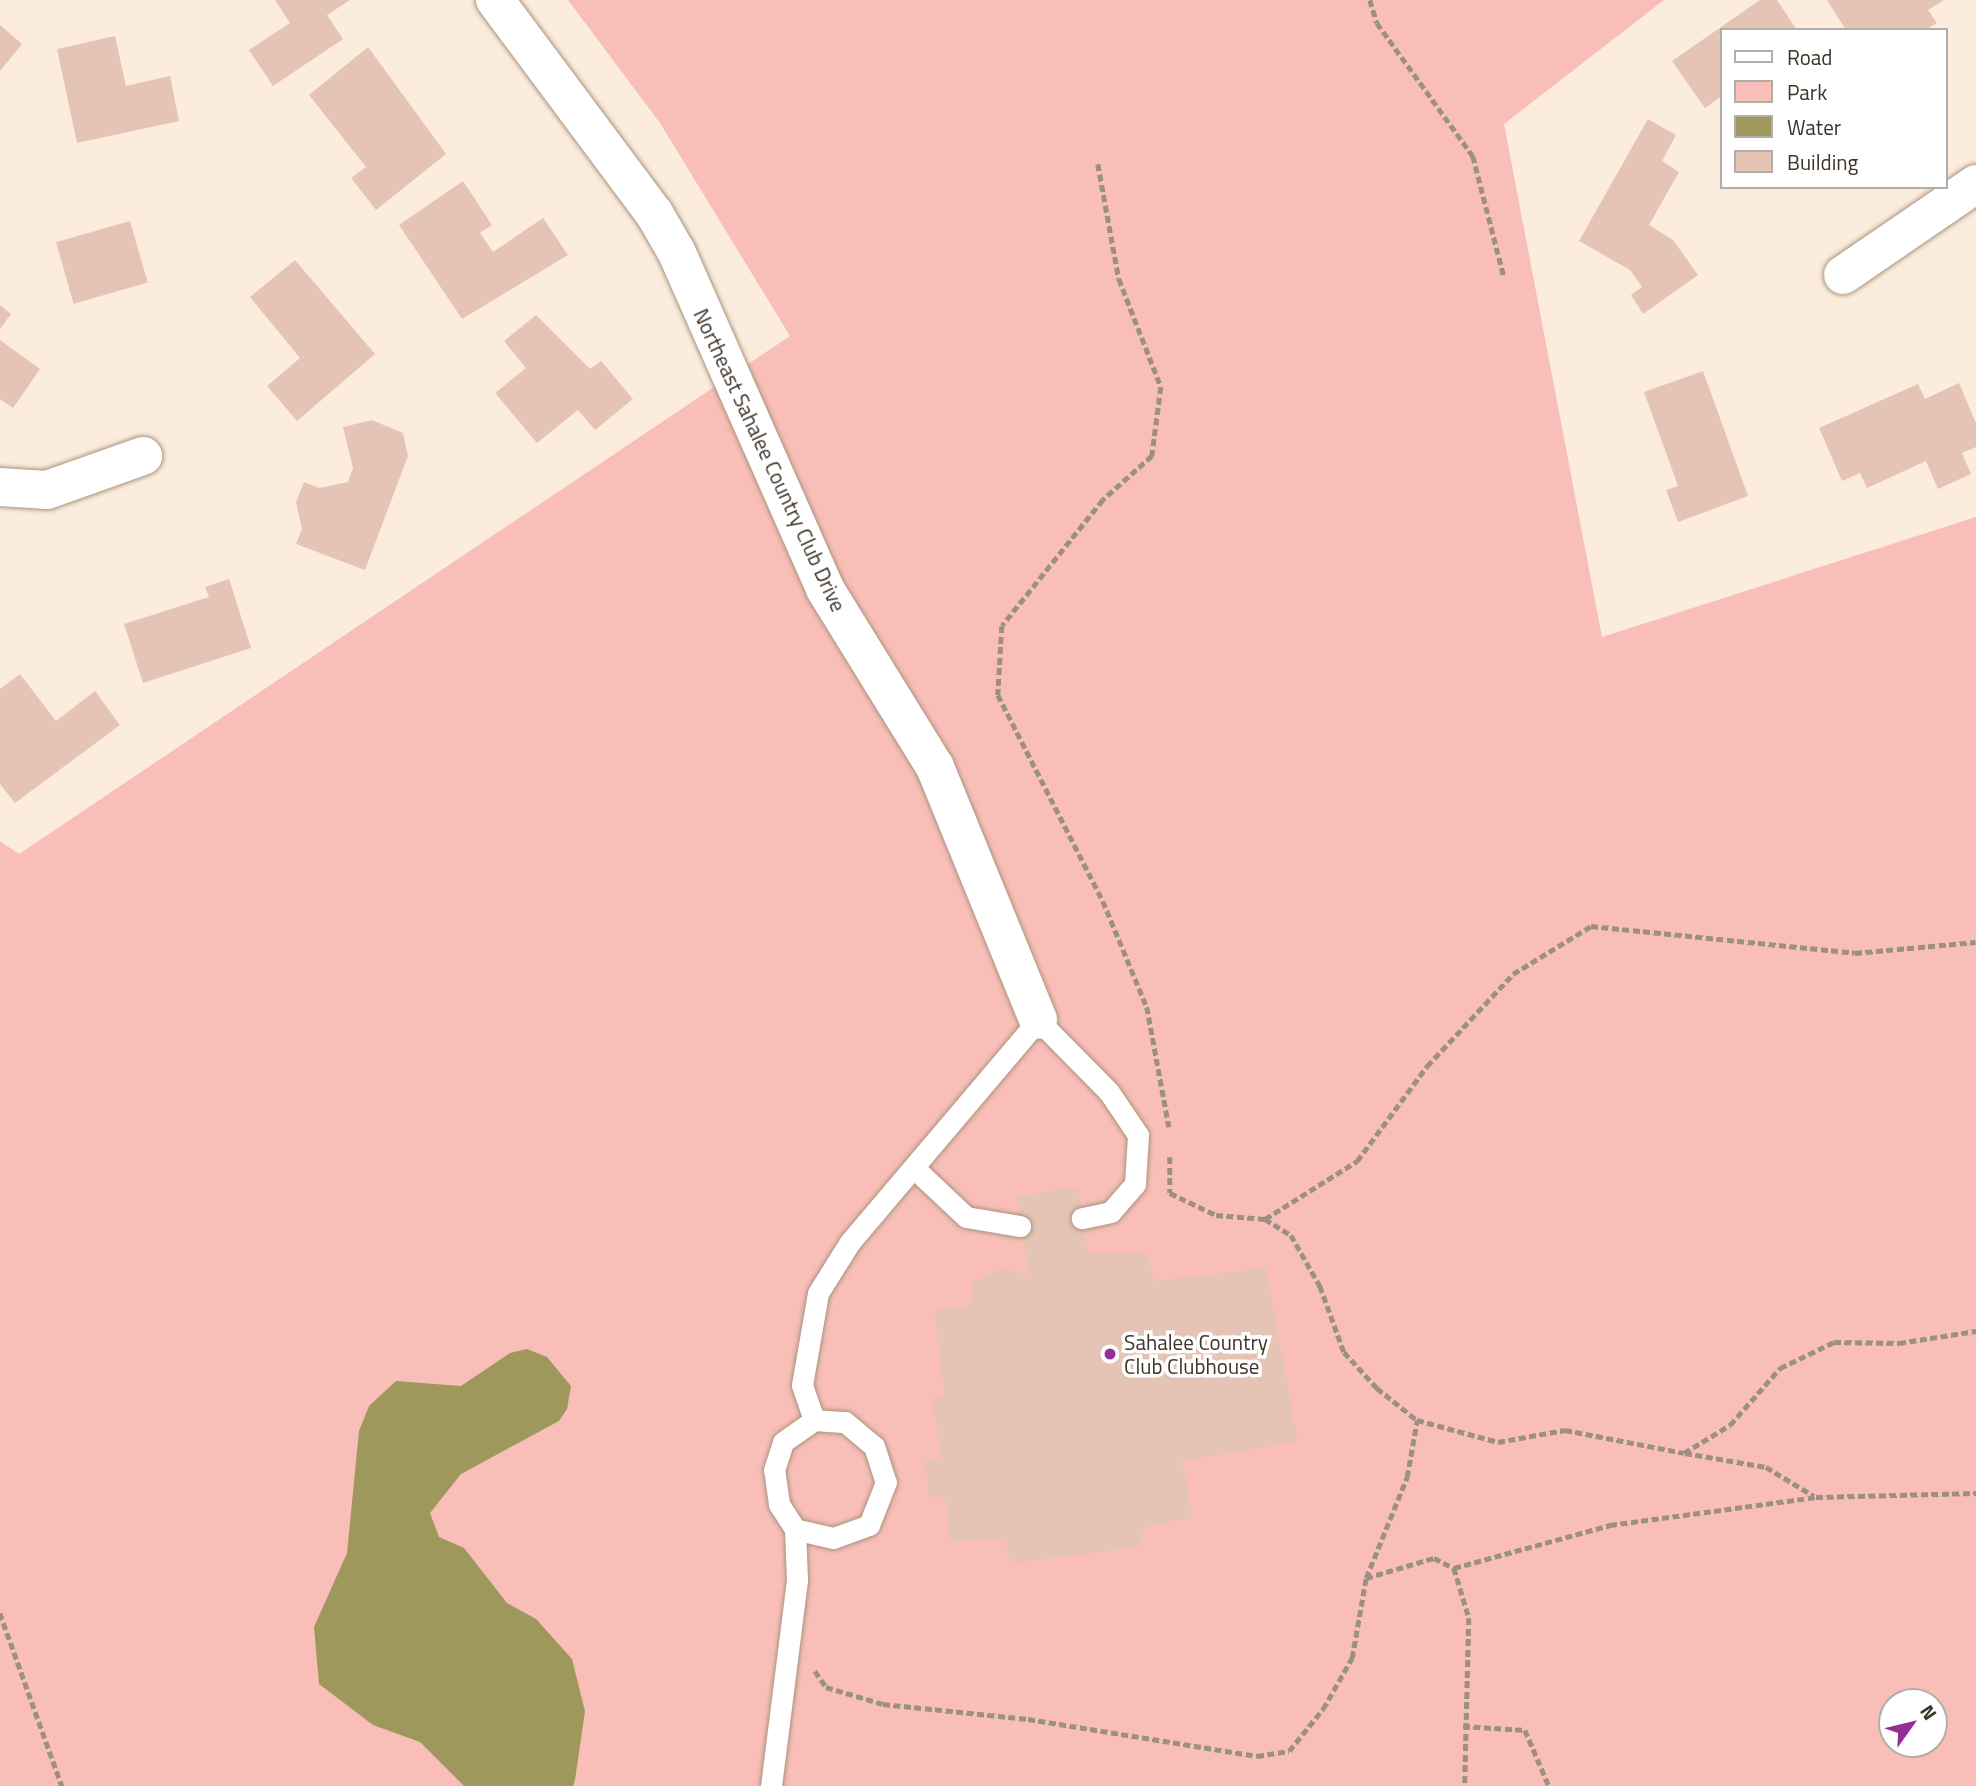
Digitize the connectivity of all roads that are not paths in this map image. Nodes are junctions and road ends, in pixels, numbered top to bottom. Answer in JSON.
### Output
{"nodes":[{"id":1,"x":495,"y":0,"type":"edge"},
{"id":2,"x":1976,"y":184,"type":"edge"},
{"id":3,"x":1843,"y":275,"type":"dead end"},
{"id":4,"x":143,"y":456,"type":"dead end"},
{"id":5,"x":0,"y":487,"type":"edge"},
{"id":6,"x":1038,"y":1020,"type":"junction"},
{"id":7,"x":914,"y":1168,"type":"junction"},
{"id":8,"x":1083,"y":1218,"type":"dead end"},
{"id":9,"x":1020,"y":1226,"type":"dead end"},
{"id":10,"x":814,"y":1420,"type":"junction"},
{"id":11,"x":795,"y":1528,"type":"junction"},
{"id":12,"x":771,"y":1786,"type":"edge"}],
"edges":[{"from":1,"to":6,"type":"street","name":"Northeast Sahalee Country Club Drive"},
{"from":2,"to":3,"type":"street"},
{"from":4,"to":5,"type":"street"},
{"from":6,"to":7,"type":"lane"},
{"from":6,"to":8,"type":"lane"},
{"from":7,"to":9,"type":"lane"},
{"from":7,"to":10,"type":"lane"},
{"from":10,"to":11,"type":"lane"},
{"from":10,"to":11,"type":"lane"},
{"from":11,"to":12,"type":"lane"}]}
